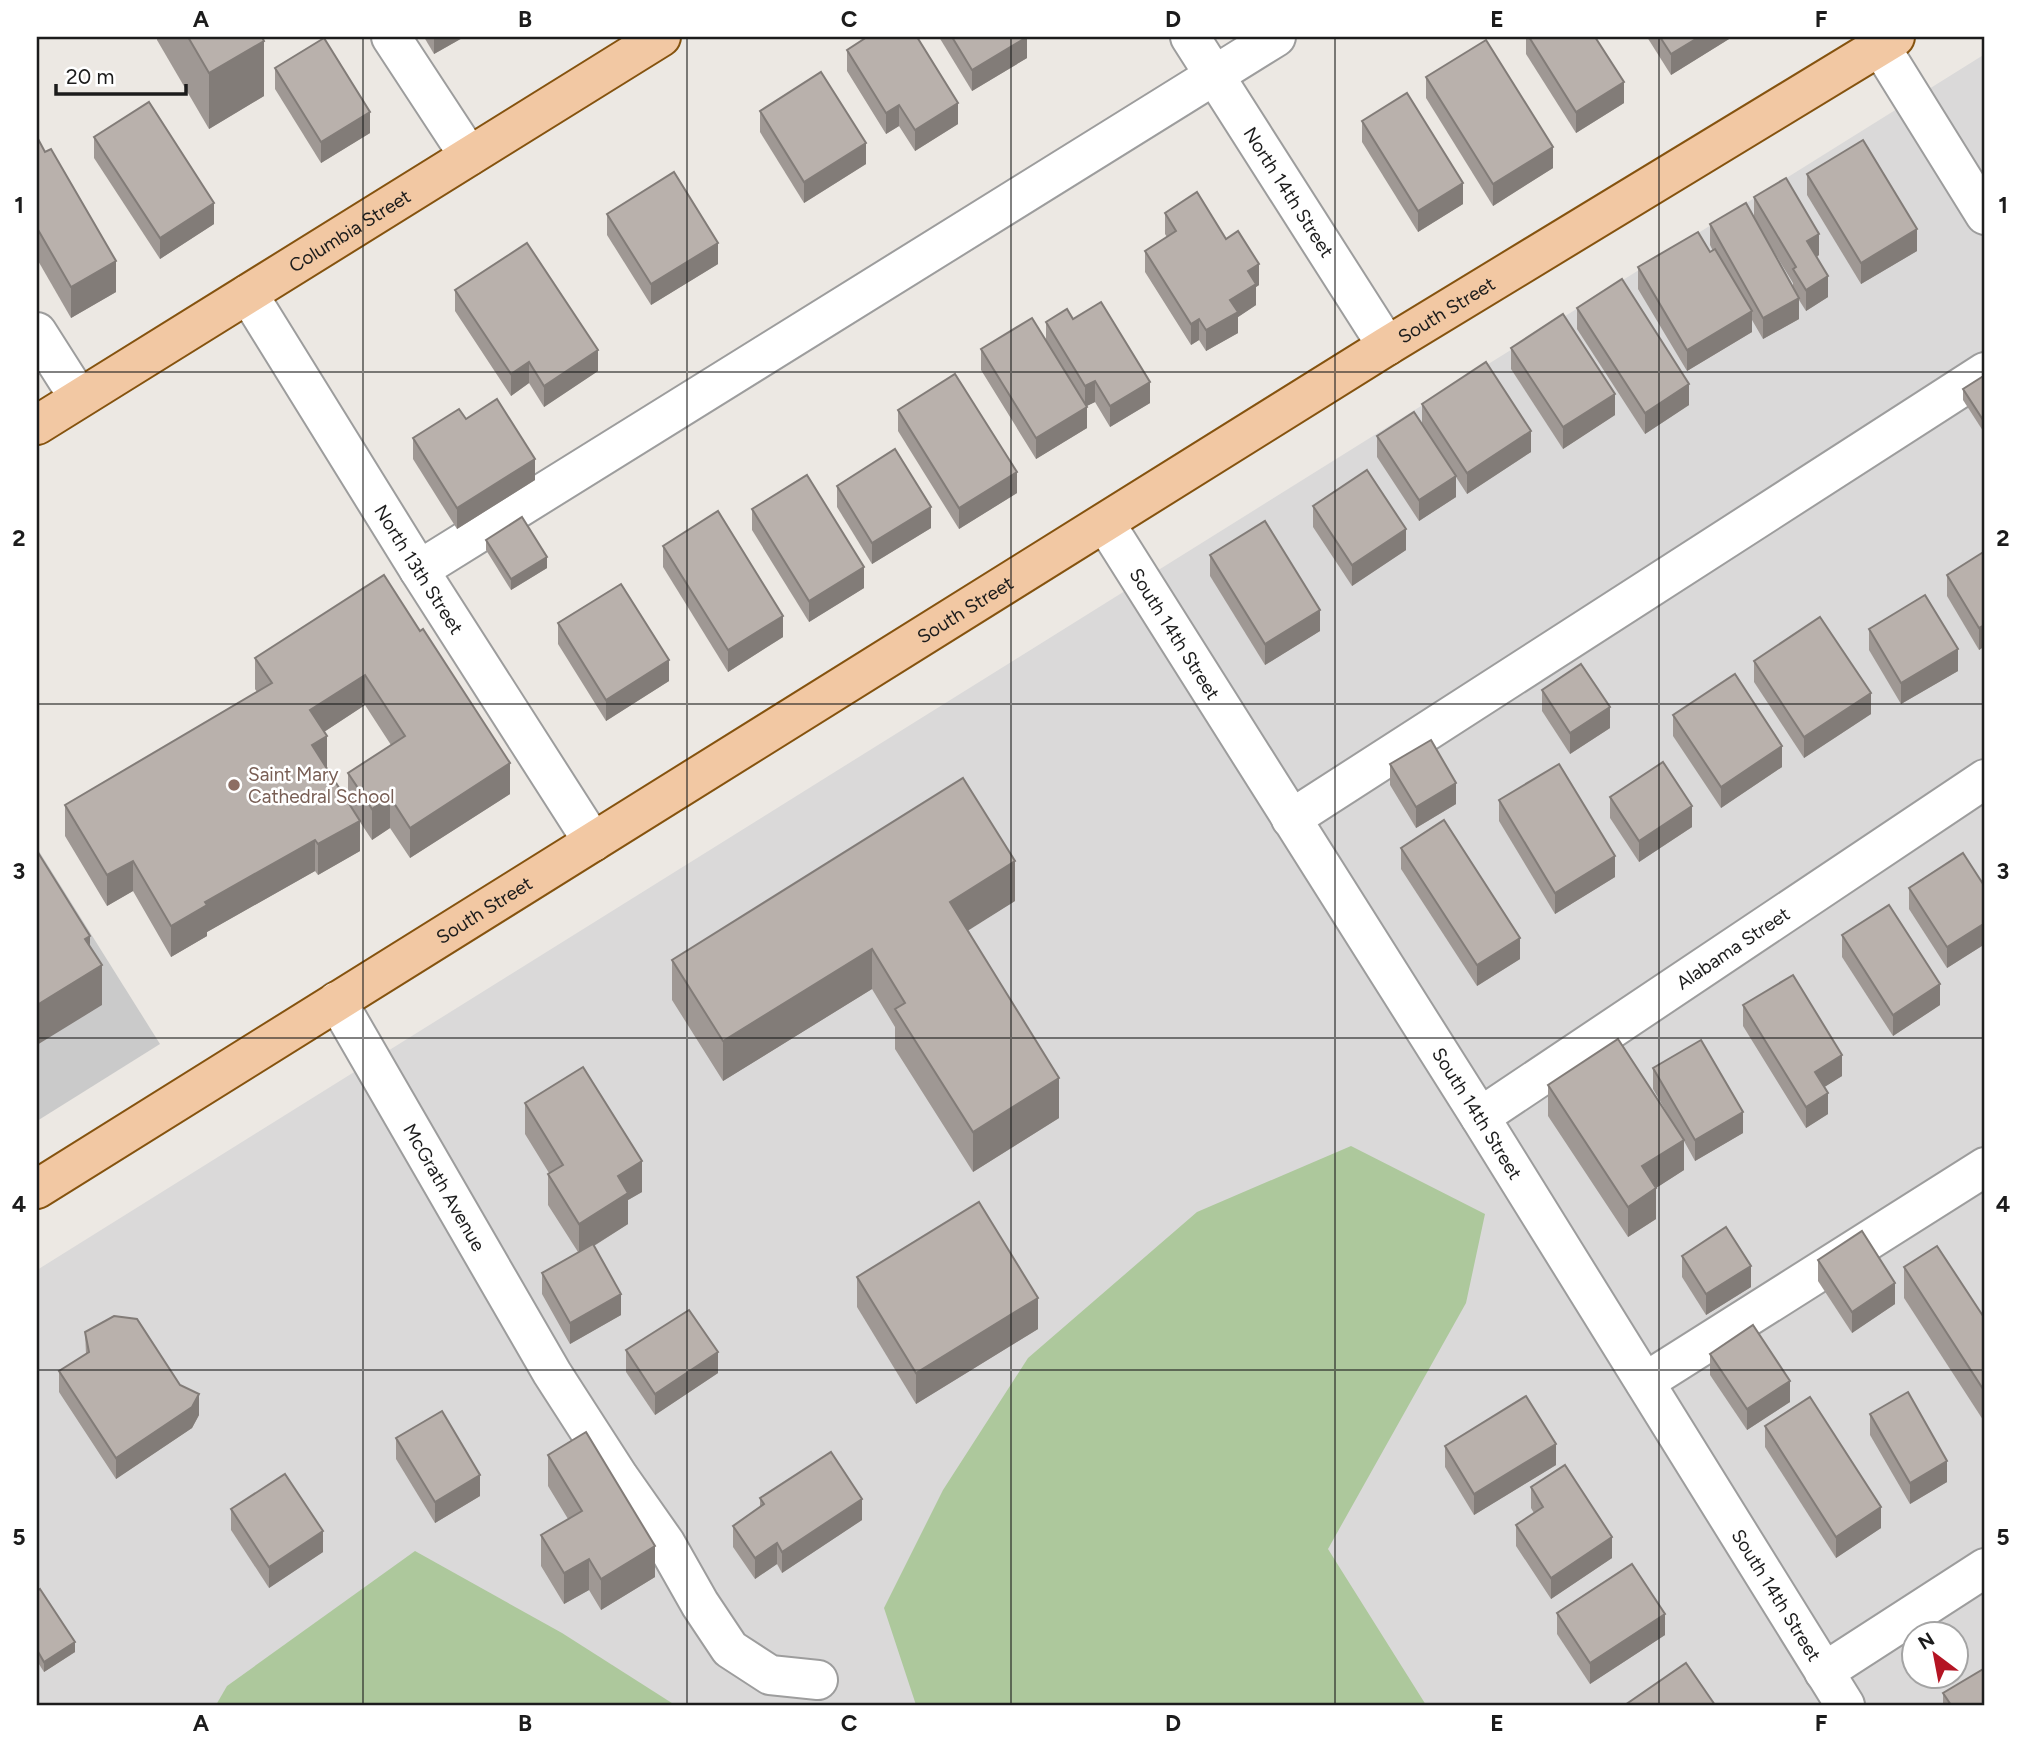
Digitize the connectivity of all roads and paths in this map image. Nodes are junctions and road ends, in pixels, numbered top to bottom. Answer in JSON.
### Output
{"nodes":[{"id":1,"x":391,"y":37,"type":"edge"},
{"id":2,"x":662,"y":37,"type":"edge"},
{"id":3,"x":1190,"y":37,"type":"edge"},
{"id":4,"x":1276,"y":37,"type":"edge"},
{"id":5,"x":1888,"y":41,"type":"edge"},
{"id":6,"x":1214,"y":74,"type":"junction"},
{"id":7,"x":469,"y":156,"type":"junction"},
{"id":8,"x":1985,"y":215,"type":"edge"},
{"id":9,"x":248,"y":294,"type":"junction"},
{"id":10,"x":37,"y":332,"type":"edge"},
{"id":11,"x":1387,"y":346,"type":"junction"},
{"id":12,"x":1985,"y":372,"type":"edge"},
{"id":13,"x":79,"y":398,"type":"junction"},
{"id":14,"x":37,"y":425,"type":"edge"},
{"id":15,"x":1105,"y":523,"type":"junction"},
{"id":16,"x":419,"y":570,"type":"junction"},
{"id":17,"x":1985,"y":779,"type":"edge"},
{"id":18,"x":1291,"y":820,"type":"junction"},
{"id":19,"x":593,"y":842,"type":"junction"},
{"id":20,"x":337,"y":1001,"type":"junction"},
{"id":21,"x":1480,"y":1118,"type":"junction"},
{"id":22,"x":1985,"y":1167,"type":"edge"},
{"id":23,"x":37,"y":1189,"type":"edge"},
{"id":24,"x":1645,"y":1382,"type":"junction"},
{"id":25,"x":1985,"y":1568,"type":"edge"},
{"id":26,"x":1824,"y":1672,"type":"junction"},
{"id":27,"x":818,"y":1680,"type":"dead end"},
{"id":28,"x":1845,"y":1705,"type":"edge"}],
"edges":[{"from":1,"to":7,"type":"street"},
{"from":2,"to":7,"type":"main road","name":"Columbia Street"},
{"from":3,"to":6,"type":"street","name":"North 14th Street"},
{"from":4,"to":6,"type":"street"},
{"from":5,"to":8,"type":"street"},
{"from":5,"to":11,"type":"main road","name":"South Street"},
{"from":6,"to":11,"type":"street","name":"North 14th Street"},
{"from":6,"to":16,"type":"street"},
{"from":7,"to":9,"type":"main road","name":"Columbia Street"},
{"from":9,"to":13,"type":"main road","name":"Columbia Street"},
{"from":9,"to":16,"type":"street","name":"North 13th Street"},
{"from":10,"to":13,"type":"street"},
{"from":11,"to":15,"type":"main road","name":"South Street"},
{"from":12,"to":18,"type":"street"},
{"from":13,"to":14,"type":"main road","name":"Columbia Street"},
{"from":15,"to":18,"type":"street","name":"South 14th Street"},
{"from":15,"to":19,"type":"main road","name":"South Street"},
{"from":16,"to":19,"type":"street","name":"North 13th Street"},
{"from":17,"to":21,"type":"street","name":"Alabama Street"},
{"from":18,"to":21,"type":"street","name":"South 14th Street"},
{"from":19,"to":20,"type":"main road","name":"South Street"},
{"from":20,"to":23,"type":"main road","name":"South Street"},
{"from":20,"to":27,"type":"street","name":"McGrath Avenue"},
{"from":21,"to":24,"type":"street","name":"South 14th Street"},
{"from":22,"to":24,"type":"street"},
{"from":24,"to":26,"type":"street","name":"South 14th Street"},
{"from":25,"to":26,"type":"street"},
{"from":26,"to":28,"type":"street","name":"South 14th Street"}]}
